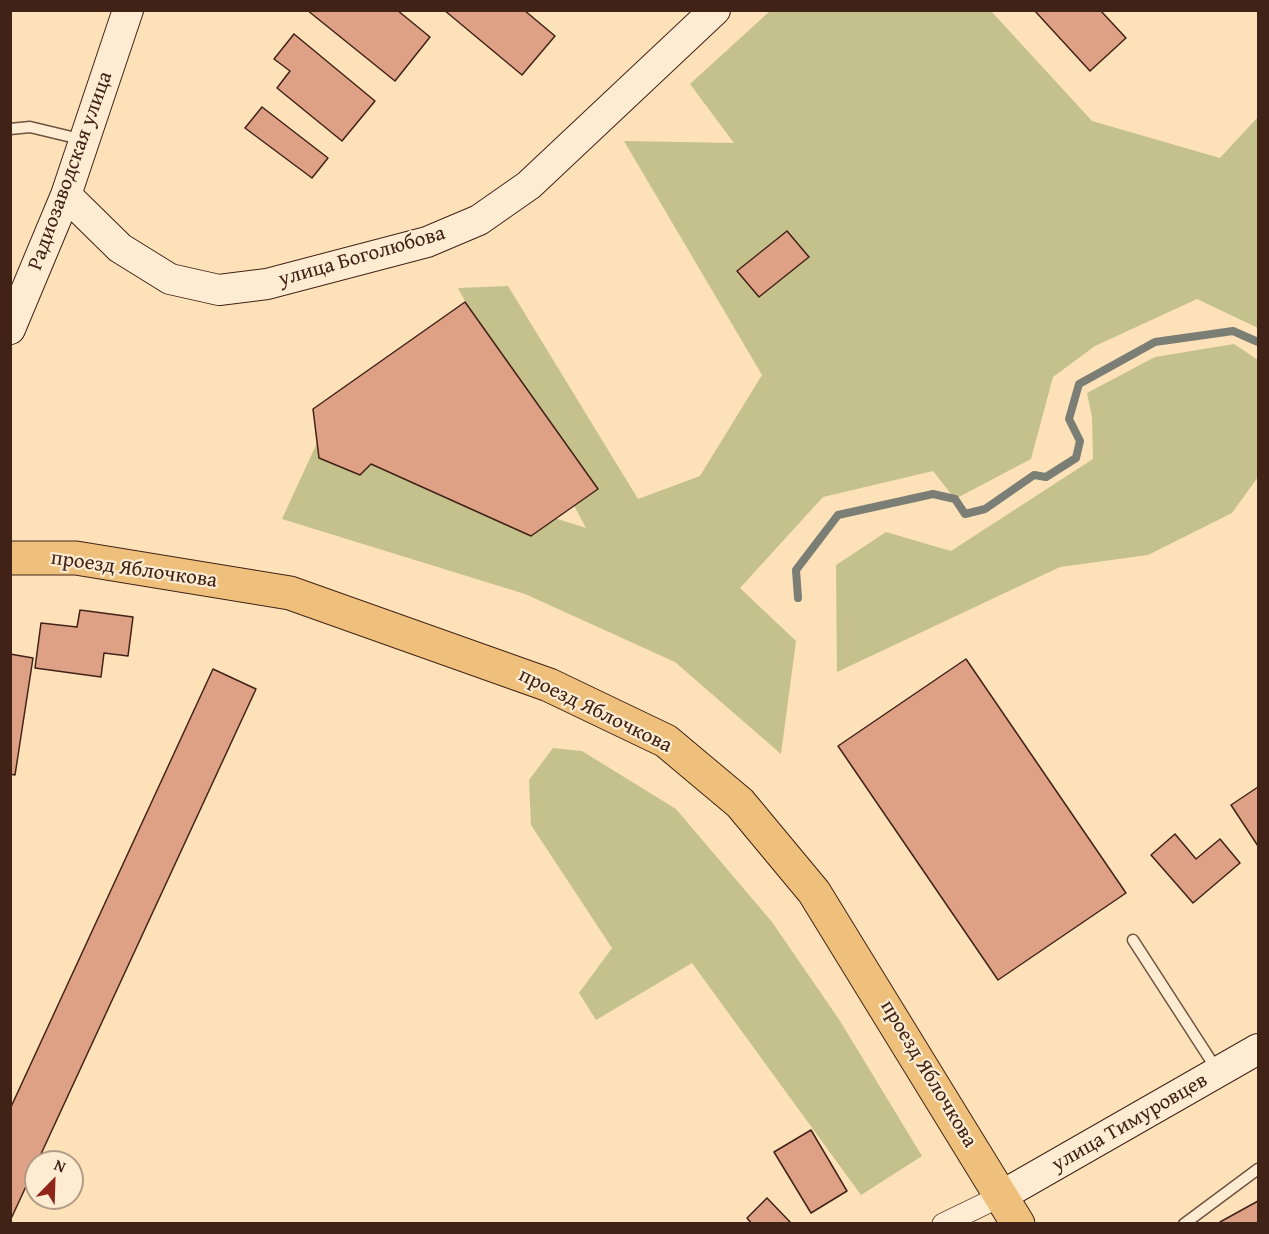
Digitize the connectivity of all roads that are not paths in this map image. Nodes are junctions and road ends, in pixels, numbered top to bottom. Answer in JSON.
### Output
{"nodes":[{"id":1,"x":128,"y":10,"type":"edge"},
{"id":2,"x":715,"y":10,"type":"edge"},
{"id":3,"x":10,"y":129,"type":"edge"},
{"id":4,"x":84,"y":140,"type":"junction"},
{"id":5,"x":66,"y":195,"type":"junction"},
{"id":6,"x":10,"y":329,"type":"edge"},
{"id":7,"x":10,"y":558,"type":"edge"},
{"id":8,"x":1132,"y":940,"type":"dead end"},
{"id":9,"x":1258,"y":1049,"type":"edge"},
{"id":10,"x":1219,"y":1072,"type":"junction"},
{"id":11,"x":1258,"y":1169,"type":"edge"},
{"id":12,"x":1001,"y":1196,"type":"junction"},
{"id":13,"x":943,"y":1224,"type":"edge"},
{"id":14,"x":1018,"y":1224,"type":"edge"},
{"id":15,"x":1184,"y":1224,"type":"edge"}],
"edges":[{"from":1,"to":4,"type":"street","name":"Радиозаводская улица"},
{"from":2,"to":5,"type":"street","name":"улица Боголюбова"},
{"from":3,"to":4,"type":"lane"},
{"from":4,"to":5,"type":"street","name":"Радиозаводская улица"},
{"from":5,"to":6,"type":"street","name":"Радиозаводская улица"},
{"from":7,"to":12,"type":"main road","name":"проезд Яблочкова"},
{"from":8,"to":10,"type":"lane"},
{"from":9,"to":10,"type":"street","name":"улица Тимуровцев"},
{"from":10,"to":12,"type":"street","name":"улица Тимуровцев"},
{"from":11,"to":15,"type":"lane"},
{"from":12,"to":13,"type":"street"},
{"from":12,"to":14,"type":"main road","name":"проезд Яблочкова"}]}
